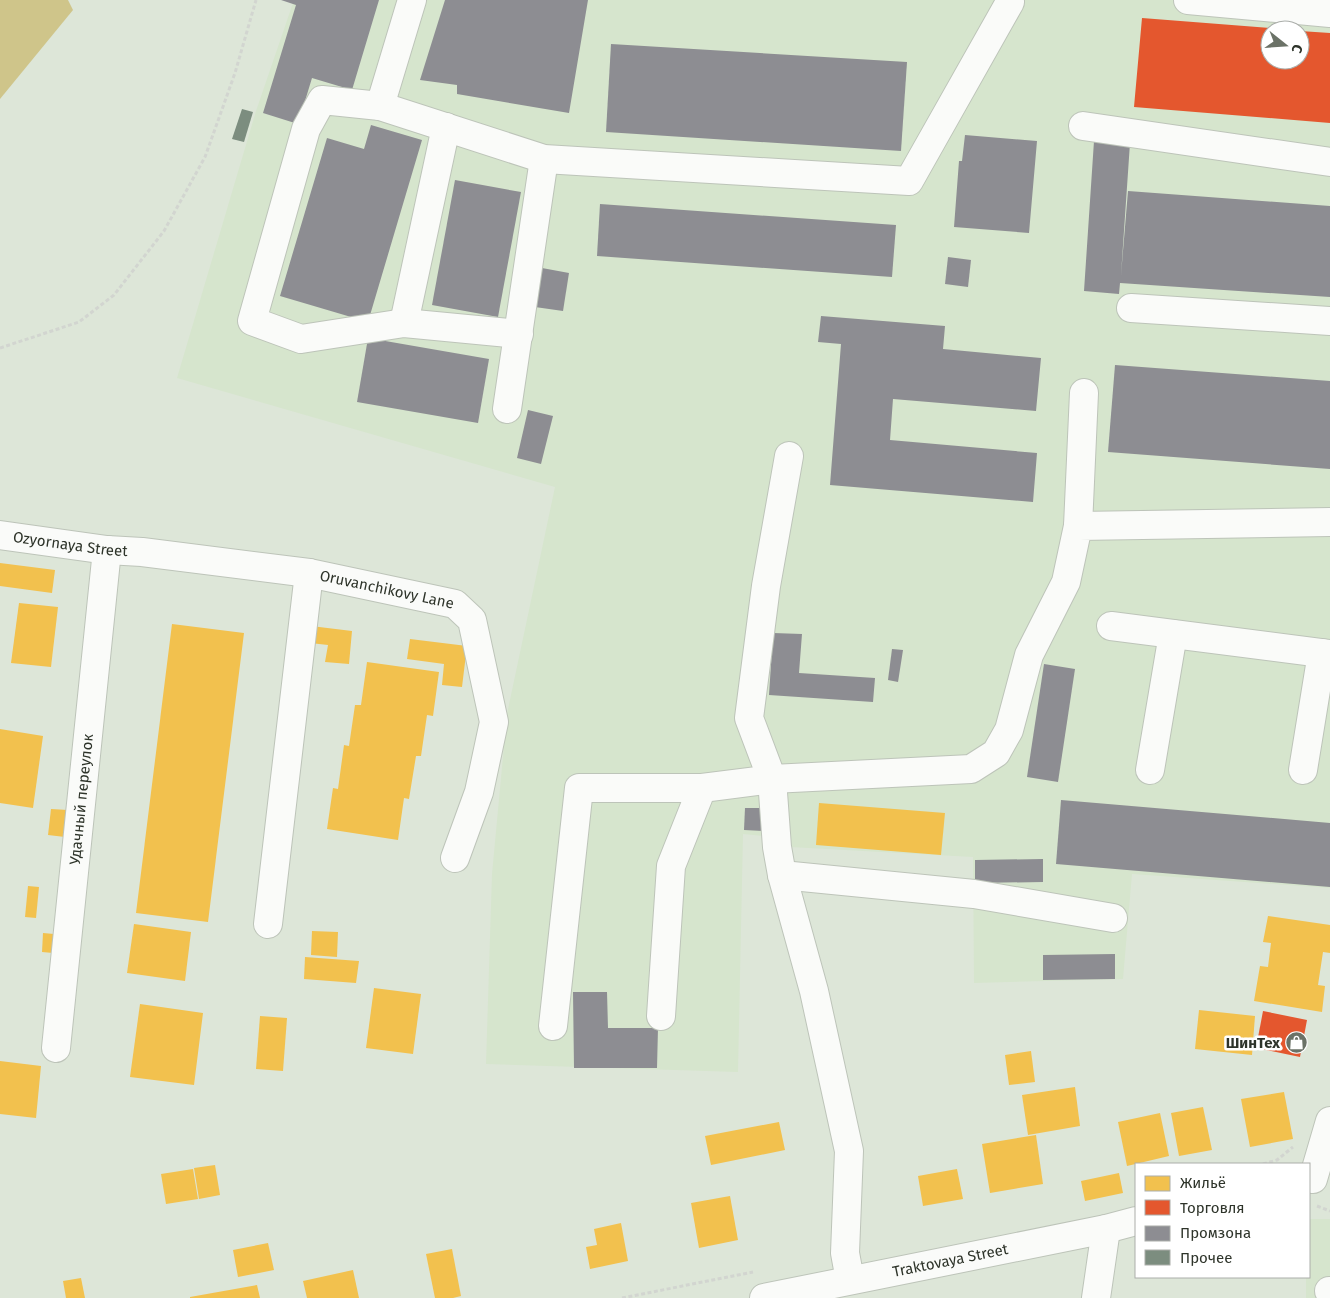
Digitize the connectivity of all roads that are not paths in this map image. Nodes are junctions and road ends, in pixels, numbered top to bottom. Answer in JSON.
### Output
{"nodes":[{"id":1,"x":412,"y":0,"type":"edge"},
{"id":2,"x":1188,"y":0,"type":"edge"},
{"id":3,"x":1006,"y":1,"type":"edge"},
{"id":4,"x":1330,"y":13,"type":"edge"},
{"id":5,"x":380,"y":106,"type":"junction"},
{"id":6,"x":1083,"y":126,"type":"dead end"},
{"id":7,"x":446,"y":127,"type":"junction"},
{"id":8,"x":544,"y":158,"type":"junction"},
{"id":9,"x":1330,"y":162,"type":"edge"},
{"id":10,"x":1131,"y":308,"type":"dead end"},
{"id":11,"x":1330,"y":321,"type":"edge"},
{"id":12,"x":404,"y":323,"type":"junction"},
{"id":13,"x":519,"y":334,"type":"junction"},
{"id":14,"x":1084,"y":393,"type":"dead end"},
{"id":15,"x":507,"y":409,"type":"dead end"},
{"id":16,"x":790,"y":456,"type":"dead end"},
{"id":17,"x":1330,"y":522,"type":"edge"},
{"id":18,"x":1078,"y":526,"type":"junction"},
{"id":19,"x":0,"y":535,"type":"edge"},
{"id":20,"x":107,"y":550,"type":"junction"},
{"id":21,"x":142,"y":552,"type":"joint"},
{"id":22,"x":309,"y":573,"type":"junction"},
{"id":23,"x":1111,"y":626,"type":"dead end"},
{"id":24,"x":1174,"y":634,"type":"junction"},
{"id":25,"x":1326,"y":654,"type":"edge"},
{"id":26,"x":1150,"y":770,"type":"dead end"},
{"id":27,"x":1303,"y":770,"type":"dead end"},
{"id":28,"x":772,"y":779,"type":"junction"},
{"id":29,"x":702,"y":788,"type":"junction"},
{"id":30,"x":455,"y":858,"type":"dead end"},
{"id":31,"x":782,"y":875,"type":"junction"},
{"id":32,"x":1113,"y":918,"type":"dead end"},
{"id":33,"x":268,"y":924,"type":"dead end"},
{"id":34,"x":661,"y":1016,"type":"dead end"},
{"id":35,"x":553,"y":1026,"type":"dead end"},
{"id":36,"x":56,"y":1048,"type":"dead end"},
{"id":37,"x":1330,"y":1123,"type":"edge"},
{"id":38,"x":1317,"y":1180,"type":"edge"},
{"id":39,"x":1135,"y":1221,"type":"edge"},
{"id":40,"x":1106,"y":1229,"type":"junction"},
{"id":41,"x":850,"y":1280,"type":"junction"},
{"id":42,"x":764,"y":1298,"type":"edge"},
{"id":43,"x":1096,"y":1298,"type":"edge"}],
"edges":[{"from":1,"to":5,"type":"street"},
{"from":2,"to":4,"type":"street"},
{"from":3,"to":8,"type":"street"},
{"from":5,"to":7,"type":"street"},
{"from":5,"to":12,"type":"street"},
{"from":6,"to":9,"type":"street"},
{"from":7,"to":8,"type":"street"},
{"from":7,"to":12,"type":"street"},
{"from":8,"to":13,"type":"street"},
{"from":10,"to":11,"type":"street"},
{"from":12,"to":13,"type":"street"},
{"from":13,"to":15,"type":"street"},
{"from":14,"to":18,"type":"street"},
{"from":16,"to":28,"type":"street"},
{"from":17,"to":18,"type":"street"},
{"from":18,"to":28,"type":"street"},
{"from":19,"to":20,"type":"street","name":"Ozyornaya Street"},
{"from":20,"to":21,"type":"street","name":"Ozyornaya Street"},
{"from":20,"to":36,"type":"street","name":"Удачный переулок"},
{"from":21,"to":22,"type":"street","name":"Oruvanchikovy Lane"},
{"from":22,"to":30,"type":"street","name":"Oruvanchikovy Lane"},
{"from":22,"to":33,"type":"street"},
{"from":23,"to":24,"type":"street"},
{"from":24,"to":25,"type":"street"},
{"from":24,"to":26,"type":"street"},
{"from":25,"to":27,"type":"street"},
{"from":28,"to":29,"type":"street"},
{"from":28,"to":31,"type":"street"},
{"from":29,"to":34,"type":"street"},
{"from":29,"to":35,"type":"street"},
{"from":31,"to":32,"type":"street"},
{"from":31,"to":41,"type":"street"},
{"from":37,"to":38,"type":"street"},
{"from":39,"to":40,"type":"street","name":"Traktovaya Street"},
{"from":40,"to":41,"type":"street","name":"Traktovaya Street"},
{"from":40,"to":43,"type":"street"},
{"from":41,"to":42,"type":"street","name":"Traktovaya Street"}]}
